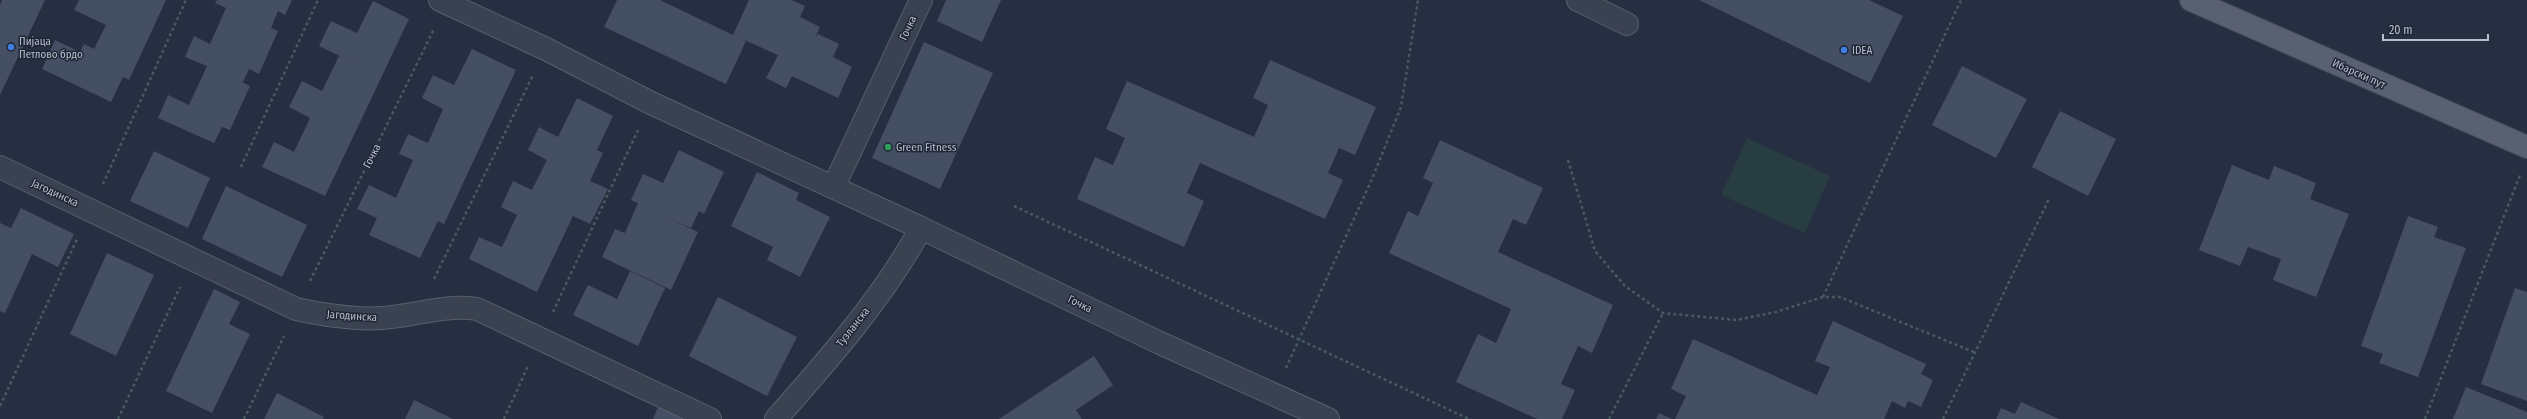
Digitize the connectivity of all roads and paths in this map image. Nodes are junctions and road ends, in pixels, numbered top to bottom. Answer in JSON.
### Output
{"nodes":[{"id":1,"x":186,"y":0,"type":"edge"},
{"id":2,"x":318,"y":0,"type":"edge"},
{"id":3,"x":921,"y":0,"type":"edge"},
{"id":4,"x":1418,"y":0,"type":"edge"},
{"id":5,"x":1578,"y":0,"type":"edge"},
{"id":6,"x":1961,"y":0,"type":"edge"},
{"id":7,"x":2191,"y":0,"type":"edge"},
{"id":8,"x":443,"y":2,"type":"edge"},
{"id":9,"x":1627,"y":24,"type":"dead end"},
{"id":10,"x":546,"y":49,"type":"junction"},
{"id":11,"x":650,"y":102,"type":"junction"},
{"id":12,"x":2527,"y":147,"type":"edge"},
{"id":13,"x":1568,"y":160,"type":"dead end"},
{"id":14,"x":241,"y":167,"type":"dead end"},
{"id":15,"x":0,"y":168,"type":"edge"},
{"id":16,"x":2521,"y":171,"type":"dead end"},
{"id":17,"x":834,"y":186,"type":"junction"},
{"id":18,"x":2049,"y":199,"type":"dead end"},
{"id":19,"x":1014,"y":206,"type":"dead end"},
{"id":20,"x":91,"y":210,"type":"junction"},
{"id":21,"x":921,"y":228,"type":"junction"},
{"id":22,"x":193,"y":259,"type":"junction"},
{"id":23,"x":1823,"y":297,"type":"junction"},
{"id":24,"x":296,"y":309,"type":"junction"},
{"id":25,"x":418,"y":313,"type":"junction"},
{"id":26,"x":1663,"y":313,"type":"junction"},
{"id":27,"x":541,"y":338,"type":"junction"},
{"id":28,"x":1298,"y":340,"type":"junction"},
{"id":29,"x":1976,"y":353,"type":"junction"},
{"id":30,"x":1274,"y":394,"type":"junction"},
{"id":31,"x":0,"y":406,"type":"edge"},
{"id":32,"x":118,"y":419,"type":"edge"},
{"id":33,"x":244,"y":419,"type":"edge"},
{"id":34,"x":504,"y":419,"type":"edge"},
{"id":35,"x":710,"y":419,"type":"edge"},
{"id":36,"x":776,"y":419,"type":"edge"},
{"id":37,"x":1328,"y":419,"type":"edge"},
{"id":38,"x":1469,"y":419,"type":"edge"},
{"id":39,"x":1609,"y":419,"type":"edge"},
{"id":40,"x":1943,"y":419,"type":"edge"},
{"id":41,"x":2425,"y":419,"type":"edge"}],
"edges":[{"from":1,"to":20,"type":"path"},
{"from":2,"to":14,"type":"path"},
{"from":3,"to":17,"type":"street","name":"Гочка"},
{"from":4,"to":28,"type":"path"},
{"from":5,"to":9,"type":"street"},
{"from":6,"to":23,"type":"path"},
{"from":7,"to":12,"type":"main road","name":"Ибарски пут"},
{"from":8,"to":10,"type":"street","name":"Гочка"},
{"from":8,"to":24,"type":"path","name":"Гочка"},
{"from":10,"to":11,"type":"street","name":"Гочка"},
{"from":10,"to":25,"type":"path"},
{"from":11,"to":17,"type":"street","name":"Гочка"},
{"from":11,"to":27,"type":"path"},
{"from":13,"to":26,"type":"path"},
{"from":15,"to":20,"type":"street","name":"Јагодинска"},
{"from":16,"to":41,"type":"path"},
{"from":17,"to":21,"type":"street","name":"Гочка"},
{"from":18,"to":29,"type":"path"},
{"from":19,"to":28,"type":"path"},
{"from":20,"to":22,"type":"street","name":"Јагодинска"},
{"from":20,"to":31,"type":"path"},
{"from":21,"to":30,"type":"street","name":"Гочка"},
{"from":21,"to":36,"type":"street","name":"Тузланска"},
{"from":22,"to":24,"type":"street","name":"Јагодинска"},
{"from":22,"to":32,"type":"path"},
{"from":23,"to":26,"type":"path"},
{"from":23,"to":29,"type":"path"},
{"from":24,"to":25,"type":"street","name":"Јагодинска"},
{"from":24,"to":33,"type":"path","name":"Гочка"},
{"from":25,"to":27,"type":"street","name":"Јагодинска"},
{"from":26,"to":39,"type":"path"},
{"from":27,"to":34,"type":"path"},
{"from":27,"to":35,"type":"street","name":"Јагодинска"},
{"from":28,"to":30,"type":"path"},
{"from":28,"to":38,"type":"path"},
{"from":29,"to":40,"type":"path"},
{"from":30,"to":37,"type":"street","name":"Гочка"}]}
